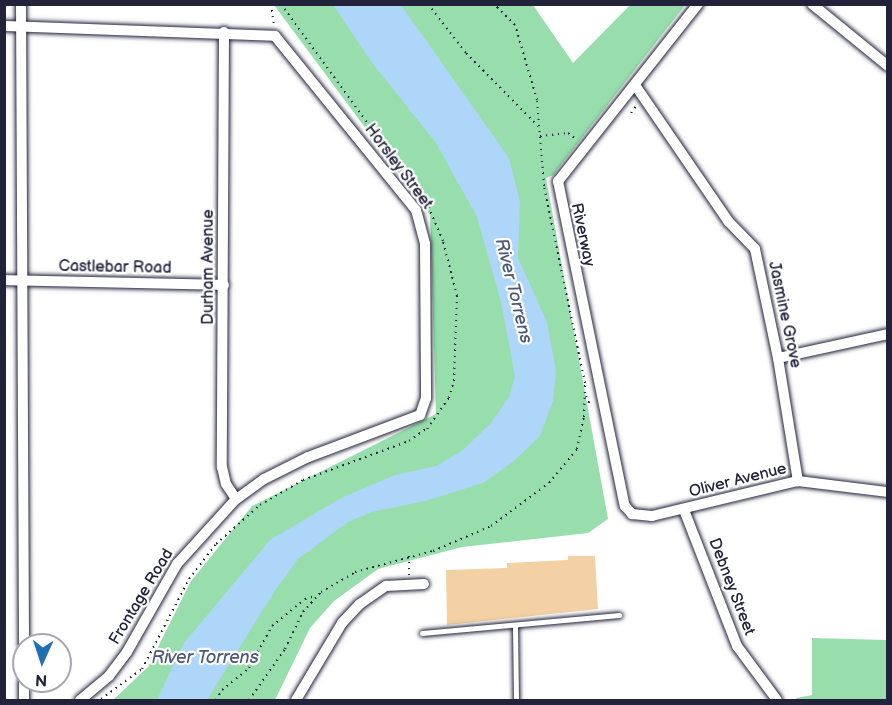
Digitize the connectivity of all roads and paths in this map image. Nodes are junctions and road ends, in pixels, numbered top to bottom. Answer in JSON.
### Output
{"nodes":[{"id":1,"x":21,"y":4,"type":"edge"},
{"id":2,"x":271,"y":4,"type":"edge"},
{"id":3,"x":428,"y":4,"type":"edge"},
{"id":4,"x":494,"y":4,"type":"edge"},
{"id":5,"x":698,"y":4,"type":"edge"},
{"id":6,"x":812,"y":4,"type":"edge"},
{"id":7,"x":4,"y":26,"type":"edge"},
{"id":8,"x":21,"y":26,"type":"junction"},
{"id":9,"x":224,"y":32,"type":"junction"},
{"id":10,"x":275,"y":36,"type":"junction"},
{"id":11,"x":888,"y":66,"type":"edge"},
{"id":12,"x":635,"y":86,"type":"junction"},
{"id":13,"x":539,"y":128,"type":"junction"},
{"id":14,"x":540,"y":136,"type":"junction"},
{"id":15,"x":585,"y":147,"type":"junction"},
{"id":16,"x":4,"y":280,"type":"edge"},
{"id":17,"x":25,"y":280,"type":"junction"},
{"id":18,"x":224,"y":285,"type":"junction"},
{"id":19,"x":888,"y":334,"type":"edge"},
{"id":20,"x":778,"y":358,"type":"junction"},
{"id":21,"x":420,"y":415,"type":"junction"},
{"id":22,"x":798,"y":481,"type":"junction"},
{"id":23,"x":888,"y":492,"type":"edge"},
{"id":24,"x":236,"y":500,"type":"junction"},
{"id":25,"x":684,"y":510,"type":"junction"},
{"id":26,"x":632,"y":514,"type":"joint"},
{"id":27,"x":409,"y":556,"type":"junction"},
{"id":28,"x":410,"y":584,"type":"junction"},
{"id":29,"x":424,"y":584,"type":"dead end"},
{"id":30,"x":318,"y":595,"type":"junction"},
{"id":31,"x":619,"y":615,"type":"dead end"},
{"id":32,"x":515,"y":626,"type":"junction"},
{"id":33,"x":24,"y":633,"type":"edge"},
{"id":34,"x":422,"y":633,"type":"dead end"},
{"id":35,"x":771,"y":698,"type":"edge"},
{"id":36,"x":80,"y":700,"type":"edge"},
{"id":37,"x":99,"y":700,"type":"edge"},
{"id":38,"x":216,"y":700,"type":"edge"},
{"id":39,"x":249,"y":700,"type":"edge"},
{"id":40,"x":296,"y":700,"type":"edge"},
{"id":41,"x":516,"y":700,"type":"edge"}],
"edges":[{"from":1,"to":8,"type":"street"},
{"from":2,"to":10,"type":"path"},
{"from":3,"to":13,"type":"path"},
{"from":4,"to":13,"type":"path"},
{"from":5,"to":12,"type":"street","name":"Riverway"},
{"from":6,"to":11,"type":"street"},
{"from":7,"to":8,"type":"street"},
{"from":8,"to":9,"type":"street"},
{"from":8,"to":17,"type":"street"},
{"from":9,"to":10,"type":"street"},
{"from":9,"to":18,"type":"street","name":"Durham Avenue"},
{"from":10,"to":21,"type":"street","name":"Horsley Street"},
{"from":12,"to":15,"type":"street","name":"Riverway"},
{"from":12,"to":20,"type":"street","name":"Jasmine Grove"},
{"from":13,"to":14,"type":"path"},
{"from":14,"to":15,"type":"path"},
{"from":14,"to":27,"type":"path"},
{"from":15,"to":26,"type":"street","name":"Riverway"},
{"from":16,"to":17,"type":"street","name":"Castlebar Road"},
{"from":17,"to":18,"type":"street","name":"Castlebar Road"},
{"from":17,"to":33,"type":"street"},
{"from":18,"to":24,"type":"street","name":"Durham Avenue"},
{"from":19,"to":20,"type":"street"},
{"from":20,"to":22,"type":"street","name":"Jasmine Grove"},
{"from":21,"to":24,"type":"street","name":"Frontage Road"},
{"from":21,"to":37,"type":"path"},
{"from":22,"to":23,"type":"street","name":"Oliver Avenue"},
{"from":22,"to":25,"type":"street","name":"Oliver Avenue"},
{"from":24,"to":36,"type":"street","name":"Frontage Road"},
{"from":25,"to":26,"type":"street","name":"Oliver Avenue"},
{"from":25,"to":35,"type":"street","name":"Debney Street"},
{"from":27,"to":28,"type":"path"},
{"from":27,"to":30,"type":"path"},
{"from":28,"to":29,"type":"street"},
{"from":28,"to":40,"type":"street"},
{"from":30,"to":38,"type":"path"},
{"from":30,"to":39,"type":"path"},
{"from":31,"to":32,"type":"lane"},
{"from":32,"to":34,"type":"lane"},
{"from":32,"to":41,"type":"lane"}]}
